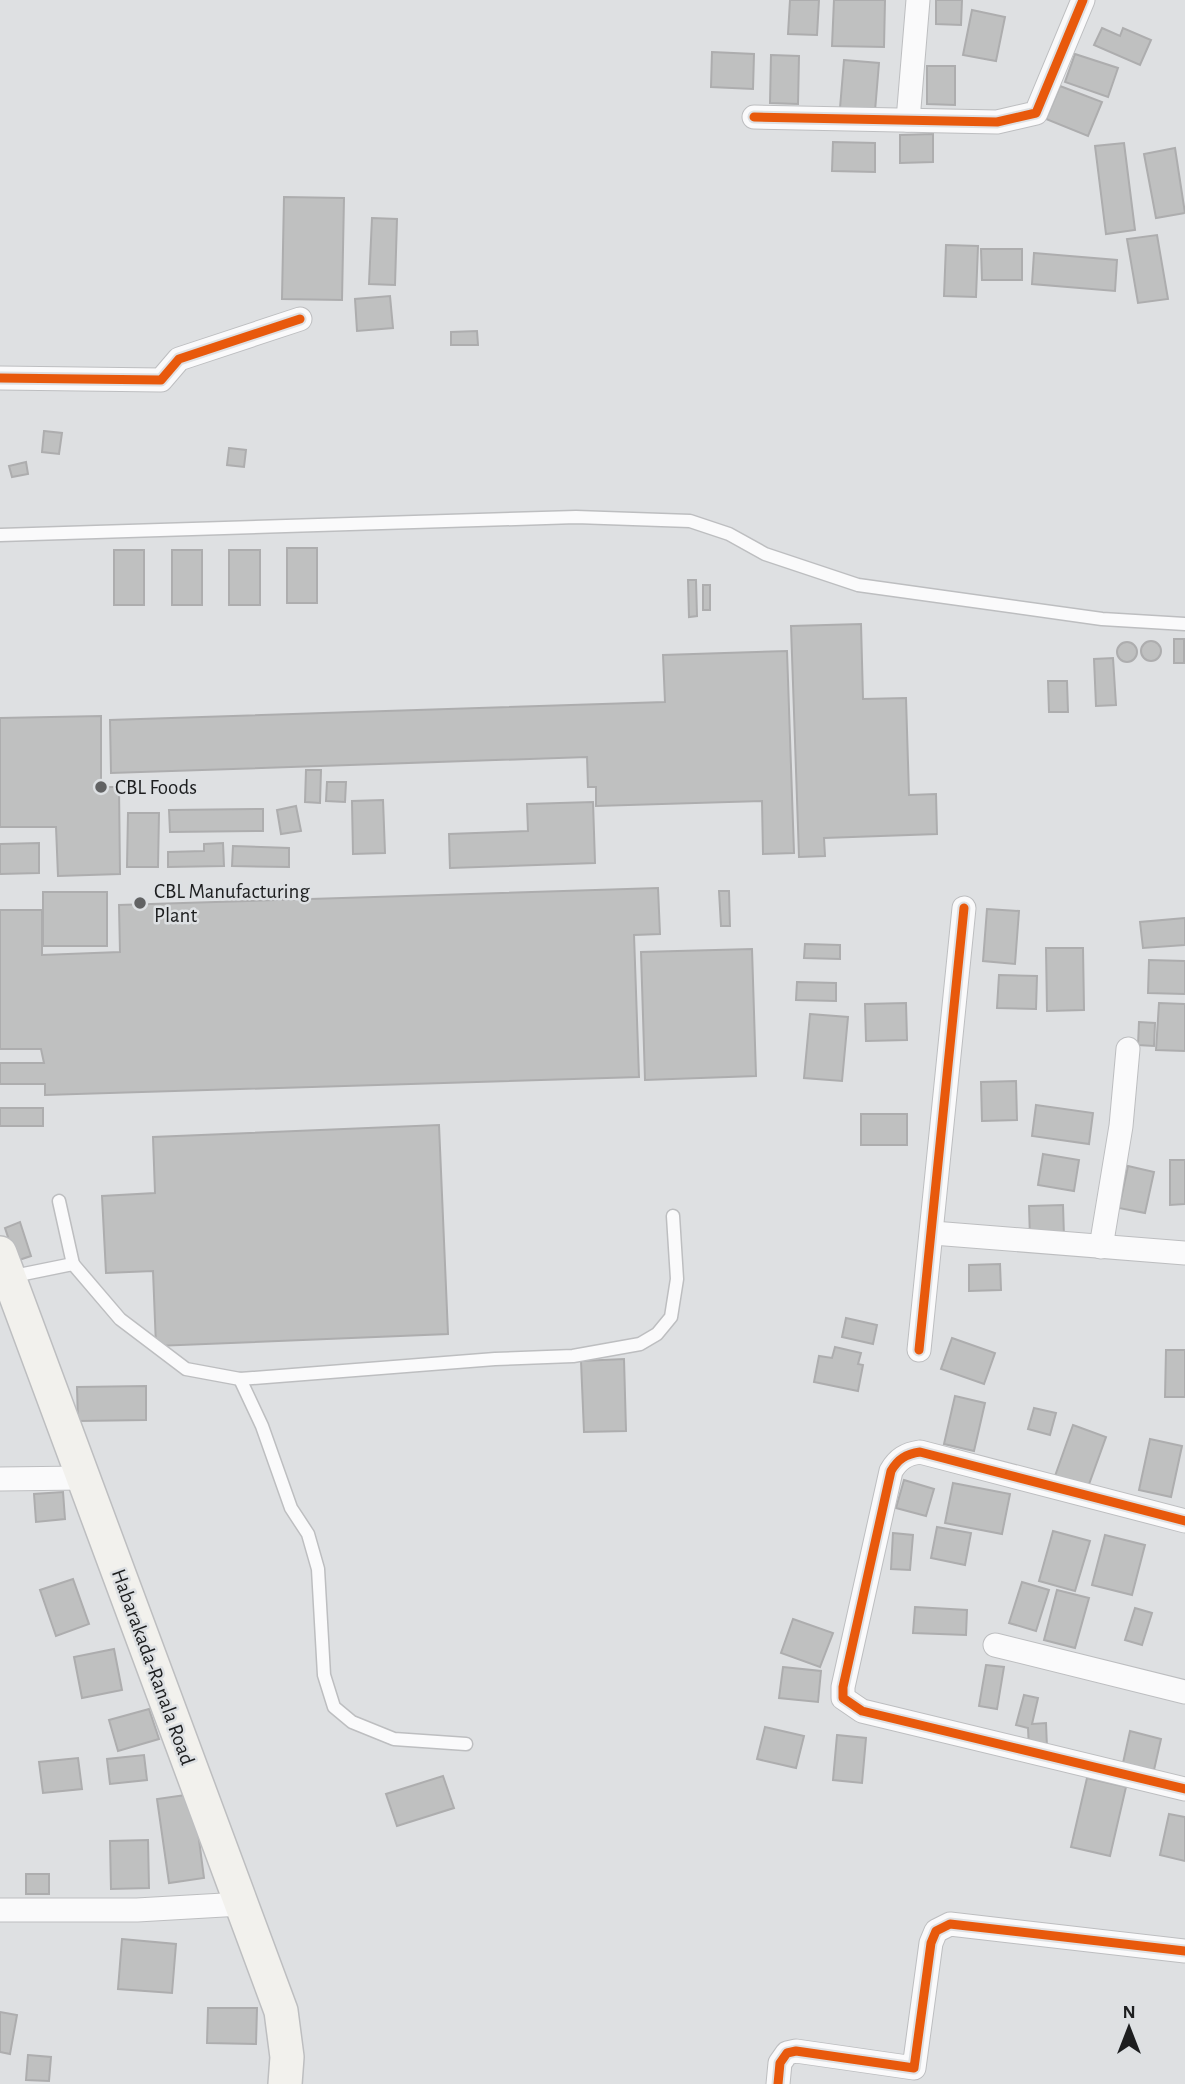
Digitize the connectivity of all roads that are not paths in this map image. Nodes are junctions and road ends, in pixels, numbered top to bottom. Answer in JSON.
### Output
{"nodes":[{"id":1,"x":918,"y":0,"type":"edge"},
{"id":2,"x":1083,"y":0,"type":"edge"},
{"id":3,"x":754,"y":117,"type":"dead end"},
{"id":4,"x":908,"y":120,"type":"junction"},
{"id":5,"x":300,"y":319,"type":"dead end"},
{"id":6,"x":0,"y":378,"type":"edge"},
{"id":7,"x":0,"y":535,"type":"edge"},
{"id":8,"x":1185,"y":624,"type":"edge"},
{"id":9,"x":964,"y":908,"type":"dead end"},
{"id":10,"x":1128,"y":1049,"type":"dead end"},
{"id":11,"x":59,"y":1201,"type":"dead end"},
{"id":12,"x":673,"y":1216,"type":"dead end"},
{"id":13,"x":933,"y":1233,"type":"junction"},
{"id":14,"x":1101,"y":1247,"type":"junction"},
{"id":15,"x":1185,"y":1253,"type":"edge"},
{"id":16,"x":73,"y":1264,"type":"junction"},
{"id":17,"x":6,"y":1279,"type":"edge"},
{"id":18,"x":919,"y":1350,"type":"dead end"},
{"id":19,"x":240,"y":1379,"type":"junction"},
{"id":20,"x":83,"y":1478,"type":"junction"},
{"id":21,"x":0,"y":1479,"type":"edge"},
{"id":22,"x":1185,"y":1521,"type":"edge"},
{"id":23,"x":995,"y":1644,"type":"dead end"},
{"id":24,"x":1185,"y":1692,"type":"edge"},
{"id":25,"x":466,"y":1744,"type":"dead end"},
{"id":26,"x":1185,"y":1789,"type":"edge"},
{"id":27,"x":241,"y":1904,"type":"junction"},
{"id":28,"x":0,"y":1910,"type":"edge"},
{"id":29,"x":1185,"y":1951,"type":"edge"},
{"id":30,"x":913,"y":2076,"type":"edge"},
{"id":31,"x":285,"y":2084,"type":"edge"},
{"id":32,"x":778,"y":2084,"type":"edge"}],
"edges":[{"from":1,"to":4,"type":"street"},
{"from":2,"to":4,"type":"street"},
{"from":3,"to":4,"type":"street"},
{"from":5,"to":6,"type":"street"},
{"from":7,"to":8,"type":"lane"},
{"from":9,"to":13,"type":"street"},
{"from":10,"to":14,"type":"street"},
{"from":11,"to":16,"type":"lane"},
{"from":12,"to":19,"type":"lane"},
{"from":13,"to":14,"type":"street"},
{"from":13,"to":18,"type":"street"},
{"from":14,"to":15,"type":"street"},
{"from":16,"to":17,"type":"lane"},
{"from":16,"to":19,"type":"lane"},
{"from":17,"to":20,"type":"main road","name":"Habarakada-Ranala Road"},
{"from":19,"to":25,"type":"lane"},
{"from":20,"to":21,"type":"street"},
{"from":20,"to":27,"type":"main road","name":"Habarakada-Ranala Road"},
{"from":22,"to":26,"type":"street"},
{"from":23,"to":24,"type":"street"},
{"from":27,"to":28,"type":"street"},
{"from":27,"to":31,"type":"main road","name":"Habarakada-Ranala Road"},
{"from":29,"to":30,"type":"street"},
{"from":30,"to":32,"type":"street"}]}
